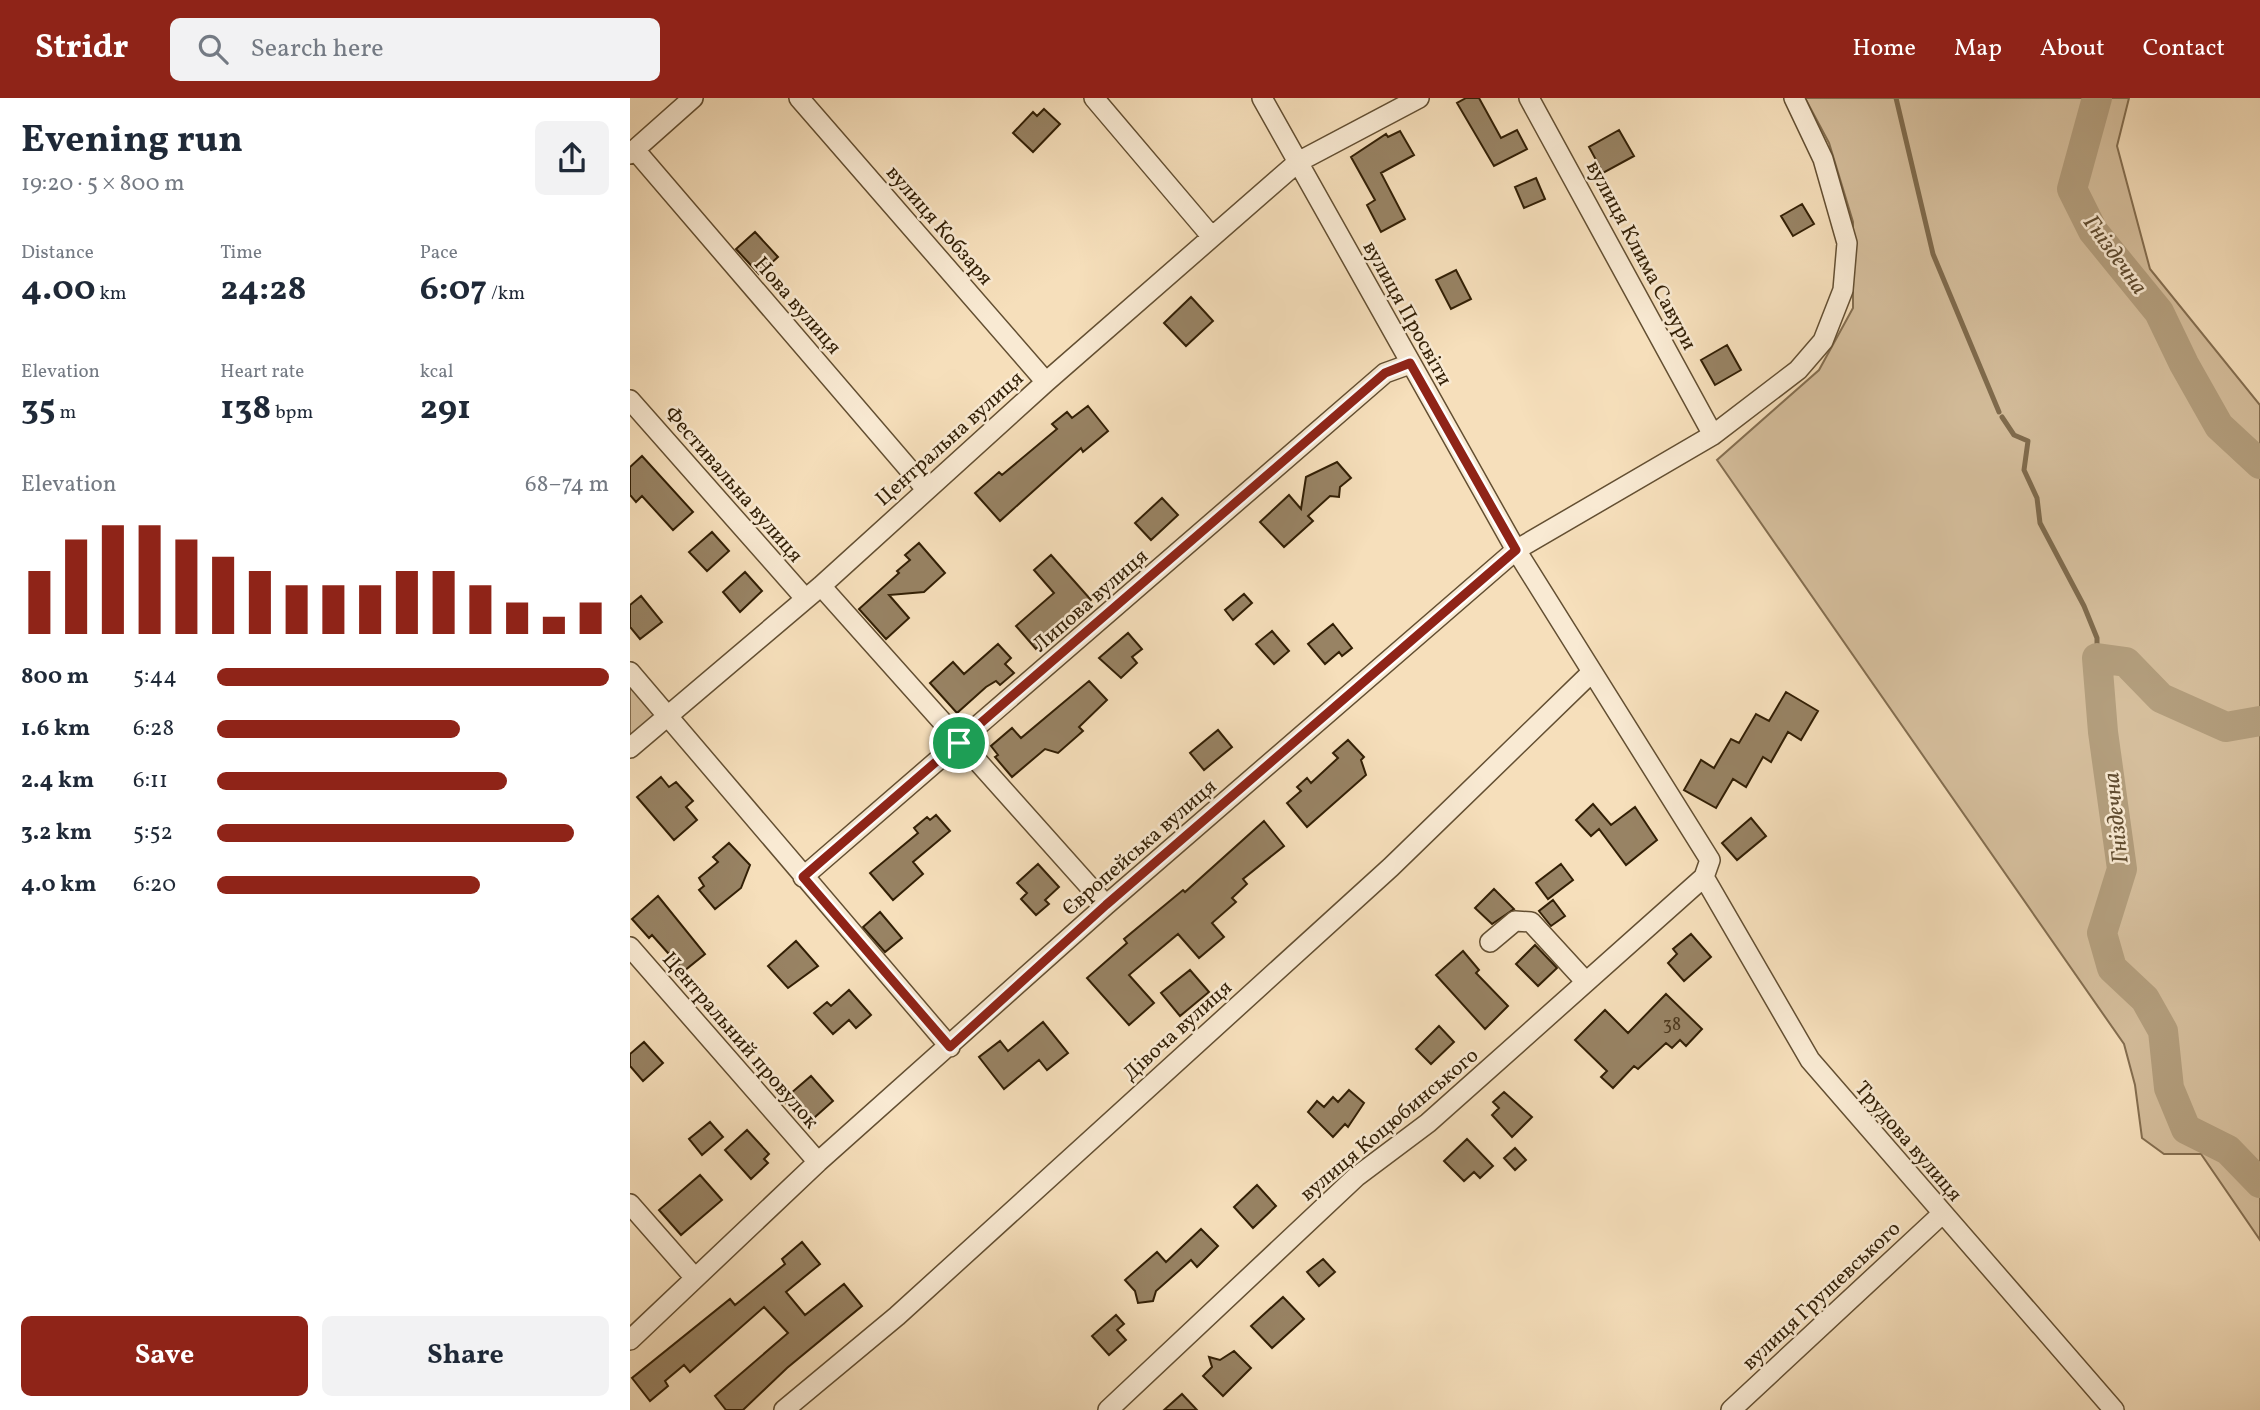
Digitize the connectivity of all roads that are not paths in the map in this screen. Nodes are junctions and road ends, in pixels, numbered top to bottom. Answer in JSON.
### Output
{"nodes":[{"id":1,"x":693,"y":98,"type":"edge"},
{"id":2,"x":799,"y":98,"type":"edge"},
{"id":3,"x":1094,"y":98,"type":"edge"},
{"id":4,"x":1262,"y":98,"type":"edge"},
{"id":5,"x":1419,"y":98,"type":"edge"},
{"id":6,"x":1529,"y":98,"type":"edge"},
{"id":7,"x":1794,"y":98,"type":"edge"},
{"id":8,"x":632,"y":152,"type":"edge"},
{"id":9,"x":1298,"y":162,"type":"junction"},
{"id":10,"x":1212,"y":237,"type":"junction"},
{"id":11,"x":1410,"y":363,"type":"junction"},
{"id":12,"x":1046,"y":382,"type":"junction"},
{"id":13,"x":630,"y":400,"type":"edge"},
{"id":14,"x":1713,"y":435,"type":"junction"},
{"id":15,"x":926,"y":489,"type":"junction"},
{"id":16,"x":1516,"y":550,"type":"junction"},
{"id":17,"x":821,"y":586,"type":"junction"},
{"id":18,"x":804,"y":597,"type":"junction"},
{"id":19,"x":630,"y":671,"type":"edge"},
{"id":20,"x":1591,"y":673,"type":"junction"},
{"id":21,"x":667,"y":715,"type":"junction"},
{"id":22,"x":959,"y":743,"type":"junction"},
{"id":23,"x":630,"y":748,"type":"edge"},
{"id":24,"x":803,"y":877,"type":"junction"},
{"id":25,"x":1703,"y":877,"type":"junction"},
{"id":26,"x":1106,"y":905,"type":"junction"},
{"id":27,"x":1490,"y":942,"type":"dead end"},
{"id":28,"x":630,"y":947,"type":"edge"},
{"id":29,"x":1586,"y":982,"type":"junction"},
{"id":30,"x":950,"y":1047,"type":"junction"},
{"id":31,"x":818,"y":1162,"type":"junction"},
{"id":32,"x":630,"y":1204,"type":"edge"},
{"id":33,"x":1942,"y":1214,"type":"junction"},
{"id":34,"x":695,"y":1278,"type":"junction"},
{"id":35,"x":630,"y":1340,"type":"edge"},
{"id":36,"x":784,"y":1410,"type":"edge"},
{"id":37,"x":1108,"y":1410,"type":"edge"},
{"id":38,"x":1731,"y":1410,"type":"edge"},
{"id":39,"x":2114,"y":1410,"type":"edge"}],
"edges":[{"from":1,"to":8,"type":"street"},
{"from":2,"to":12,"type":"street","name":"вулиця Кобзаря"},
{"from":3,"to":10,"type":"street"},
{"from":4,"to":9,"type":"street","name":"вулиця Просвіти"},
{"from":5,"to":9,"type":"street","name":"Центральна вулиця"},
{"from":6,"to":14,"type":"street","name":"вулиця Клима Савури"},
{"from":7,"to":14,"type":"street","name":"Європейська вулиця"},
{"from":8,"to":15,"type":"street","name":"Нова вулиця"},
{"from":9,"to":10,"type":"street","name":"Центральна вулиця"},
{"from":9,"to":11,"type":"street","name":"вулиця Просвіти"},
{"from":10,"to":12,"type":"street","name":"Центральна вулиця"},
{"from":11,"to":16,"type":"street","name":"вулиця Просвіти"},
{"from":11,"to":22,"type":"street","name":"Липова вулиця"},
{"from":12,"to":15,"type":"street","name":"Центральна вулиця"},
{"from":13,"to":18,"type":"street","name":"Фестивальна вулиця"},
{"from":14,"to":16,"type":"street","name":"Європейська вулиця"},
{"from":15,"to":17,"type":"street","name":"Центральна вулиця"},
{"from":16,"to":20,"type":"street","name":"вулиця Просвіти"},
{"from":16,"to":26,"type":"street","name":"Європейська вулиця"},
{"from":17,"to":18,"type":"street","name":"Центральна вулиця"},
{"from":17,"to":22,"type":"street"},
{"from":18,"to":21,"type":"street","name":"Центральна вулиця"},
{"from":19,"to":21,"type":"street"},
{"from":20,"to":25,"type":"street","name":"вулиця Просвіти"},
{"from":20,"to":36,"type":"street","name":"Дівоча вулиця"},
{"from":21,"to":23,"type":"street","name":"Центральна вулиця"},
{"from":21,"to":24,"type":"street"},
{"from":22,"to":24,"type":"street","name":"Липова вулиця"},
{"from":22,"to":26,"type":"street"},
{"from":24,"to":30,"type":"street"},
{"from":25,"to":29,"type":"street","name":"вулиця Коцюбинського"},
{"from":25,"to":33,"type":"street","name":"Трудова вулиця"},
{"from":26,"to":30,"type":"street","name":"Європейська вулиця"},
{"from":27,"to":29,"type":"street"},
{"from":28,"to":31,"type":"street","name":"Центральний провулок"},
{"from":29,"to":37,"type":"street","name":"вулиця Коцюбинського"},
{"from":30,"to":31,"type":"street","name":"Європейська вулиця"},
{"from":31,"to":34,"type":"street","name":"Європейська вулиця"},
{"from":32,"to":34,"type":"street"},
{"from":33,"to":38,"type":"street","name":"вулиця Грушевського"},
{"from":33,"to":39,"type":"street","name":"Трудова вулиця"},
{"from":34,"to":35,"type":"street","name":"Європейська вулиця"}]}
